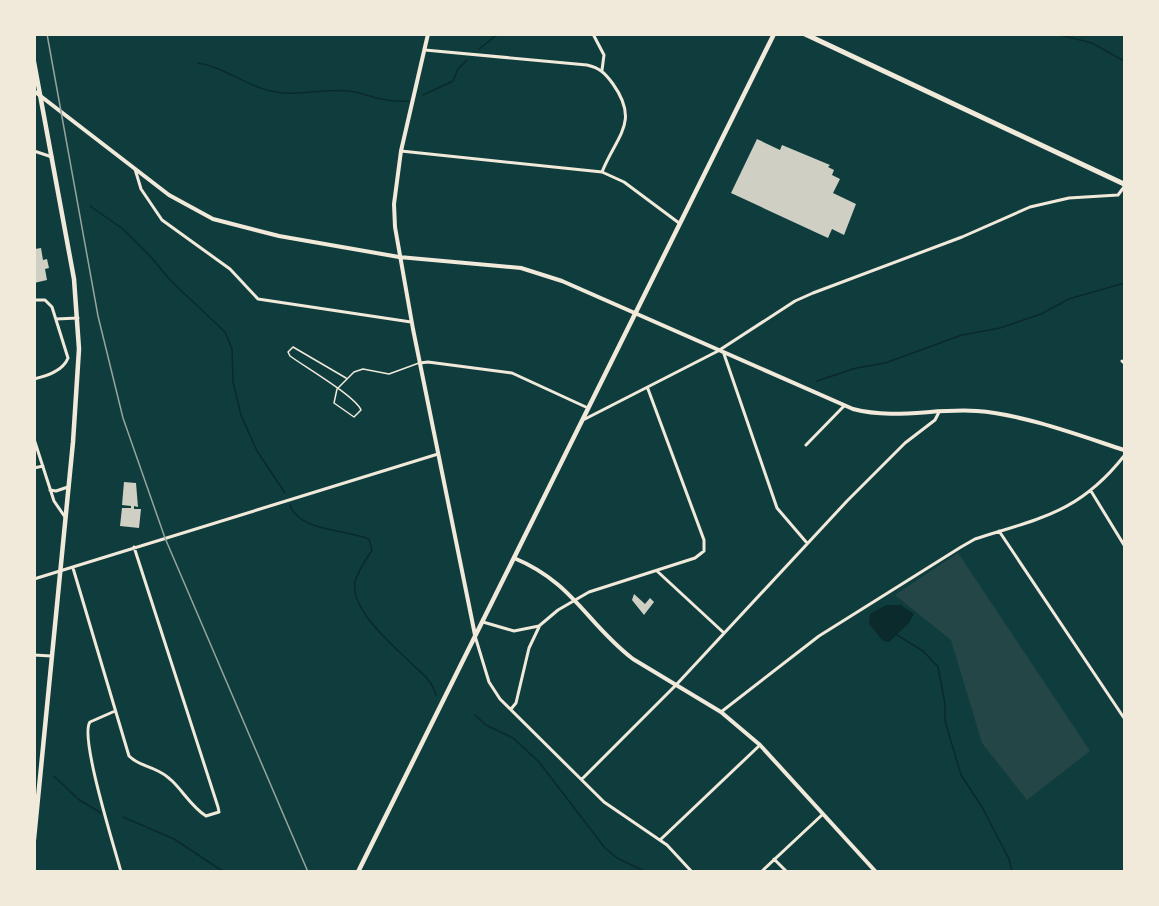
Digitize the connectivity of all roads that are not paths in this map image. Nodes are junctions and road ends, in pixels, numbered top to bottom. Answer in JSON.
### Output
{"nodes":[{"id":1,"x":428,"y":34,"type":"edge"},
{"id":2,"x":593,"y":34,"type":"edge"},
{"id":3,"x":774,"y":34,"type":"edge"},
{"id":4,"x":805,"y":34,"type":"edge"},
{"id":5,"x":425,"y":50,"type":"junction"},
{"id":6,"x":34,"y":62,"type":"edge"},
{"id":7,"x":602,"y":70,"type":"junction"},
{"id":8,"x":34,"y":91,"type":"edge"},
{"id":9,"x":41,"y":96,"type":"junction"},
{"id":10,"x":34,"y":151,"type":"edge"},
{"id":11,"x":401,"y":151,"type":"junction"},
{"id":12,"x":52,"y":157,"type":"junction"},
{"id":13,"x":135,"y":169,"type":"junction"},
{"id":14,"x":602,"y":172,"type":"junction"},
{"id":15,"x":1125,"y":185,"type":"edge"},
{"id":16,"x":680,"y":223,"type":"junction"},
{"id":17,"x":399,"y":256,"type":"junction"},
{"id":18,"x":34,"y":300,"type":"edge"},
{"id":19,"x":636,"y":314,"type":"junction"},
{"id":20,"x":78,"y":318,"type":"junction"},
{"id":21,"x":56,"y":319,"type":"junction"},
{"id":22,"x":411,"y":322,"type":"junction"},
{"id":23,"x":718,"y":351,"type":"junction"},
{"id":24,"x":724,"y":354,"type":"junction"},
{"id":25,"x":420,"y":363,"type":"junction"},
{"id":26,"x":346,"y":378,"type":"junction"},
{"id":27,"x":34,"y":380,"type":"edge"},
{"id":28,"x":337,"y":389,"type":"junction"},
{"id":29,"x":648,"y":389,"type":"junction"},
{"id":30,"x":844,"y":406,"type":"junction"},
{"id":31,"x":588,"y":408,"type":"junction"},
{"id":32,"x":939,"y":412,"type":"junction"},
{"id":33,"x":583,"y":420,"type":"junction"},
{"id":34,"x":34,"y":439,"type":"edge"},
{"id":35,"x":806,"y":445,"type":"dead end"},
{"id":36,"x":1125,"y":450,"type":"edge"},
{"id":37,"x":438,"y":454,"type":"junction"},
{"id":38,"x":1125,"y":456,"type":"edge"},
{"id":39,"x":43,"y":466,"type":"junction"},
{"id":40,"x":34,"y":468,"type":"edge"},
{"id":41,"x":68,"y":487,"type":"junction"},
{"id":42,"x":50,"y":490,"type":"junction"},
{"id":43,"x":1091,"y":491,"type":"junction"},
{"id":44,"x":65,"y":517,"type":"junction"},
{"id":45,"x":999,"y":531,"type":"junction"},
{"id":46,"x":807,"y":543,"type":"junction"},
{"id":47,"x":1125,"y":545,"type":"edge"},
{"id":48,"x":134,"y":547,"type":"junction"},
{"id":49,"x":514,"y":558,"type":"junction"},
{"id":50,"x":73,"y":568,"type":"junction"},
{"id":51,"x":657,"y":571,"type":"junction"},
{"id":52,"x":60,"y":572,"type":"junction"},
{"id":53,"x":34,"y":579,"type":"edge"},
{"id":54,"x":576,"y":599,"type":"junction"},
{"id":55,"x":483,"y":622,"type":"junction"},
{"id":56,"x":539,"y":626,"type":"junction"},
{"id":57,"x":724,"y":633,"type":"junction"},
{"id":58,"x":475,"y":636,"type":"junction"},
{"id":59,"x":34,"y":655,"type":"edge"},
{"id":60,"x":51,"y":656,"type":"junction"},
{"id":61,"x":676,"y":685,"type":"junction"},
{"id":62,"x":512,"y":709,"type":"junction"},
{"id":63,"x":115,"y":711,"type":"junction"},
{"id":64,"x":721,"y":712,"type":"junction"},
{"id":65,"x":1125,"y":718,"type":"edge"},
{"id":66,"x":760,"y":745,"type":"junction"},
{"id":67,"x":582,"y":779,"type":"junction"},
{"id":68,"x":824,"y":813,"type":"junction"},
{"id":69,"x":34,"y":838,"type":"edge"},
{"id":70,"x":660,"y":840,"type":"junction"},
{"id":71,"x":774,"y":859,"type":"junction"},
{"id":72,"x":121,"y":872,"type":"edge"},
{"id":73,"x":358,"y":872,"type":"edge"},
{"id":74,"x":692,"y":872,"type":"edge"},
{"id":75,"x":761,"y":872,"type":"edge"},
{"id":76,"x":787,"y":872,"type":"edge"},
{"id":77,"x":876,"y":872,"type":"edge"}],
"edges":[{"from":1,"to":5,"type":"street"},
{"from":2,"to":7,"type":"street"},
{"from":3,"to":16,"type":"main road"},
{"from":4,"to":15,"type":"highway"},
{"from":5,"to":7,"type":"street"},
{"from":5,"to":11,"type":"street"},
{"from":6,"to":9,"type":"main road"},
{"from":7,"to":14,"type":"street"},
{"from":8,"to":9,"type":"street"},
{"from":9,"to":12,"type":"main road"},
{"from":9,"to":13,"type":"street"},
{"from":10,"to":12,"type":"street"},
{"from":11,"to":14,"type":"street"},
{"from":11,"to":17,"type":"street"},
{"from":12,"to":20,"type":"main road"},
{"from":13,"to":17,"type":"street"},
{"from":13,"to":22,"type":"street"},
{"from":14,"to":16,"type":"street"},
{"from":15,"to":23,"type":"street"},
{"from":16,"to":19,"type":"main road"},
{"from":17,"to":19,"type":"street"},
{"from":17,"to":22,"type":"street"},
{"from":18,"to":21,"type":"street"},
{"from":19,"to":23,"type":"street"},
{"from":19,"to":31,"type":"main road"},
{"from":20,"to":21,"type":"street"},
{"from":20,"to":41,"type":"main road"},
{"from":21,"to":27,"type":"street"},
{"from":22,"to":25,"type":"street"},
{"from":23,"to":24,"type":"street"},
{"from":23,"to":29,"type":"street"},
{"from":24,"to":30,"type":"street"},
{"from":24,"to":46,"type":"street"},
{"from":25,"to":26,"type":"lane"},
{"from":25,"to":31,"type":"street"},
{"from":25,"to":37,"type":"street"},
{"from":26,"to":28,"type":"lane"},
{"from":26,"to":28,"type":"lane"},
{"from":28,"to":28,"type":"lane"},
{"from":29,"to":33,"type":"street"},
{"from":29,"to":51,"type":"street"},
{"from":30,"to":32,"type":"street"},
{"from":30,"to":35,"type":"street"},
{"from":31,"to":33,"type":"main road"},
{"from":32,"to":36,"type":"street"},
{"from":32,"to":46,"type":"street"},
{"from":33,"to":49,"type":"main road"},
{"from":34,"to":39,"type":"street"},
{"from":37,"to":48,"type":"street"},
{"from":37,"to":58,"type":"street"},
{"from":38,"to":43,"type":"street"},
{"from":39,"to":40,"type":"street"},
{"from":39,"to":42,"type":"street"},
{"from":41,"to":42,"type":"street"},
{"from":41,"to":44,"type":"main road"},
{"from":42,"to":44,"type":"street"},
{"from":43,"to":45,"type":"street"},
{"from":43,"to":47,"type":"street"},
{"from":44,"to":52,"type":"main road"},
{"from":45,"to":64,"type":"street"},
{"from":45,"to":65,"type":"street"},
{"from":46,"to":57,"type":"street"},
{"from":48,"to":50,"type":"street"},
{"from":48,"to":63,"type":"street"},
{"from":49,"to":54,"type":"street"},
{"from":49,"to":55,"type":"main road"},
{"from":50,"to":52,"type":"street"},
{"from":50,"to":63,"type":"street"},
{"from":51,"to":54,"type":"street"},
{"from":51,"to":57,"type":"street"},
{"from":52,"to":53,"type":"street"},
{"from":52,"to":60,"type":"main road"},
{"from":54,"to":56,"type":"street"},
{"from":54,"to":61,"type":"street"},
{"from":55,"to":56,"type":"street"},
{"from":55,"to":58,"type":"main road"},
{"from":56,"to":62,"type":"street"},
{"from":57,"to":61,"type":"street"},
{"from":58,"to":62,"type":"street"},
{"from":58,"to":73,"type":"main road"},
{"from":59,"to":60,"type":"street"},
{"from":60,"to":69,"type":"main road"},
{"from":61,"to":64,"type":"street"},
{"from":61,"to":67,"type":"street"},
{"from":62,"to":67,"type":"street"},
{"from":63,"to":72,"type":"street"},
{"from":64,"to":66,"type":"street"},
{"from":66,"to":68,"type":"street"},
{"from":66,"to":70,"type":"street"},
{"from":67,"to":70,"type":"street"},
{"from":68,"to":71,"type":"street"},
{"from":68,"to":77,"type":"street"},
{"from":70,"to":74,"type":"street"},
{"from":71,"to":75,"type":"street"},
{"from":71,"to":76,"type":"street"}]}
